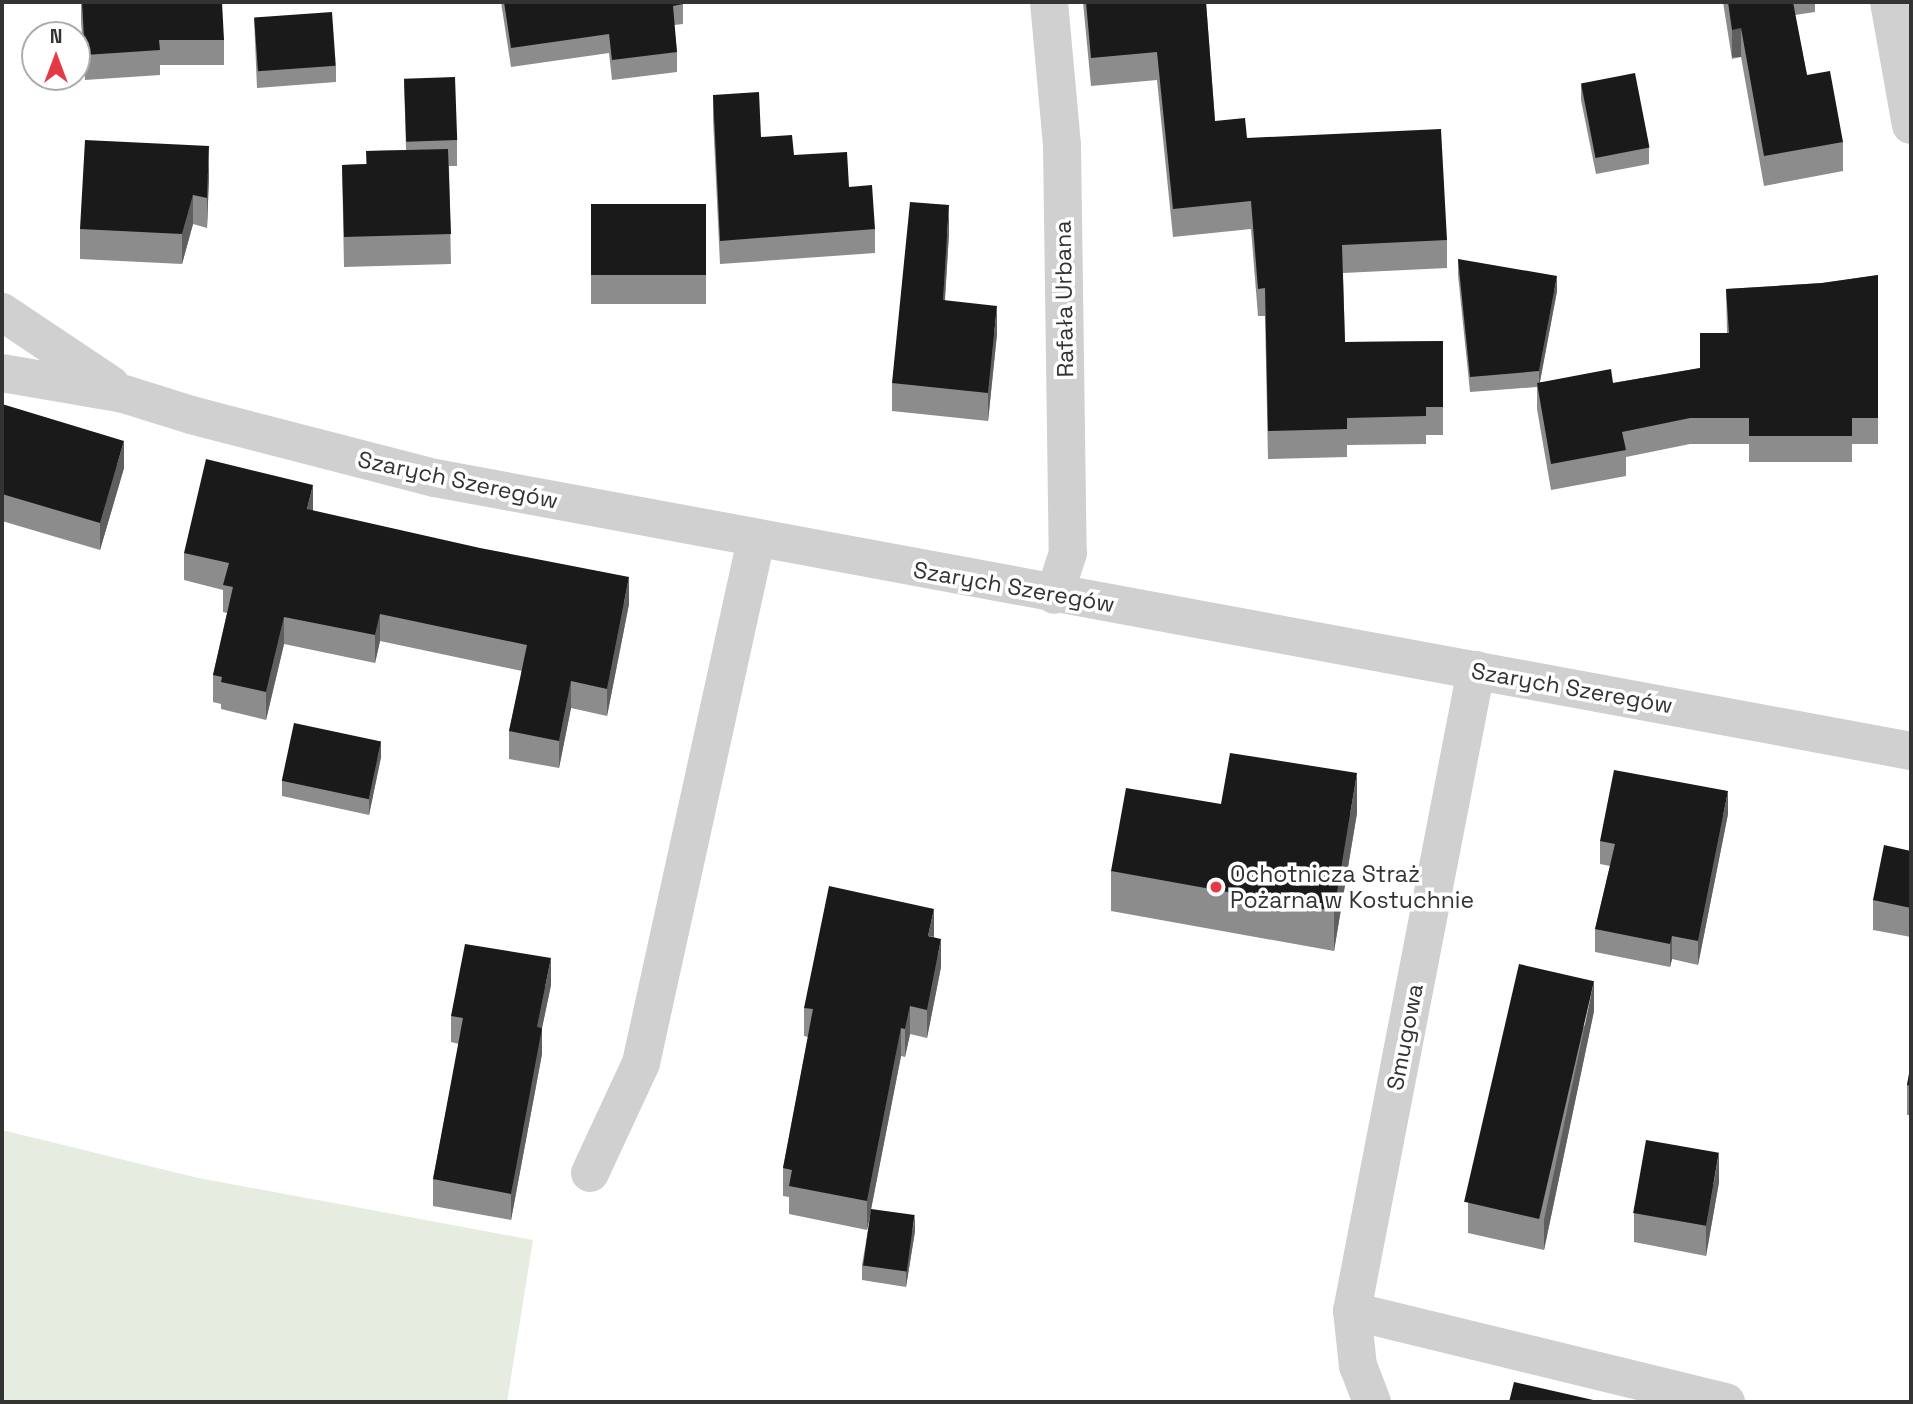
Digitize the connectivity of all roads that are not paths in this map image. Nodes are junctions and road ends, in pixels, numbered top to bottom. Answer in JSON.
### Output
{"nodes":[{"id":1,"x":1049,"y":2,"type":"edge"},
{"id":2,"x":1889,"y":2,"type":"edge"},
{"id":3,"x":1911,"y":125,"type":"edge"},
{"id":4,"x":2,"y":312,"type":"edge"},
{"id":5,"x":2,"y":373,"type":"edge"},
{"id":6,"x":124,"y":394,"type":"junction"},
{"id":7,"x":756,"y":540,"type":"junction"},
{"id":8,"x":1054,"y":595,"type":"junction"},
{"id":9,"x":1476,"y":670,"type":"junction"},
{"id":10,"x":1911,"y":751,"type":"edge"},
{"id":11,"x":590,"y":1173,"type":"dead end"},
{"id":12,"x":1352,"y":1311,"type":"junction"},
{"id":13,"x":1371,"y":1402,"type":"edge"},
{"id":14,"x":1726,"y":1402,"type":"edge"}],
"edges":[{"from":1,"to":8,"type":"street","name":"Rafała Urbana"},
{"from":2,"to":3,"type":"street"},
{"from":4,"to":6,"type":"street","name":"Szarych Szeregów"},
{"from":5,"to":6,"type":"street","name":"Szarych Szeregów"},
{"from":6,"to":7,"type":"street","name":"Szarych Szeregów"},
{"from":7,"to":8,"type":"street","name":"Szarych Szeregów"},
{"from":7,"to":11,"type":"street"},
{"from":8,"to":9,"type":"street","name":"Szarych Szeregów"},
{"from":9,"to":10,"type":"street","name":"Szarych Szeregów"},
{"from":9,"to":12,"type":"street","name":"Smugowa"},
{"from":12,"to":13,"type":"street","name":"Smugowa"},
{"from":12,"to":14,"type":"street"}]}
